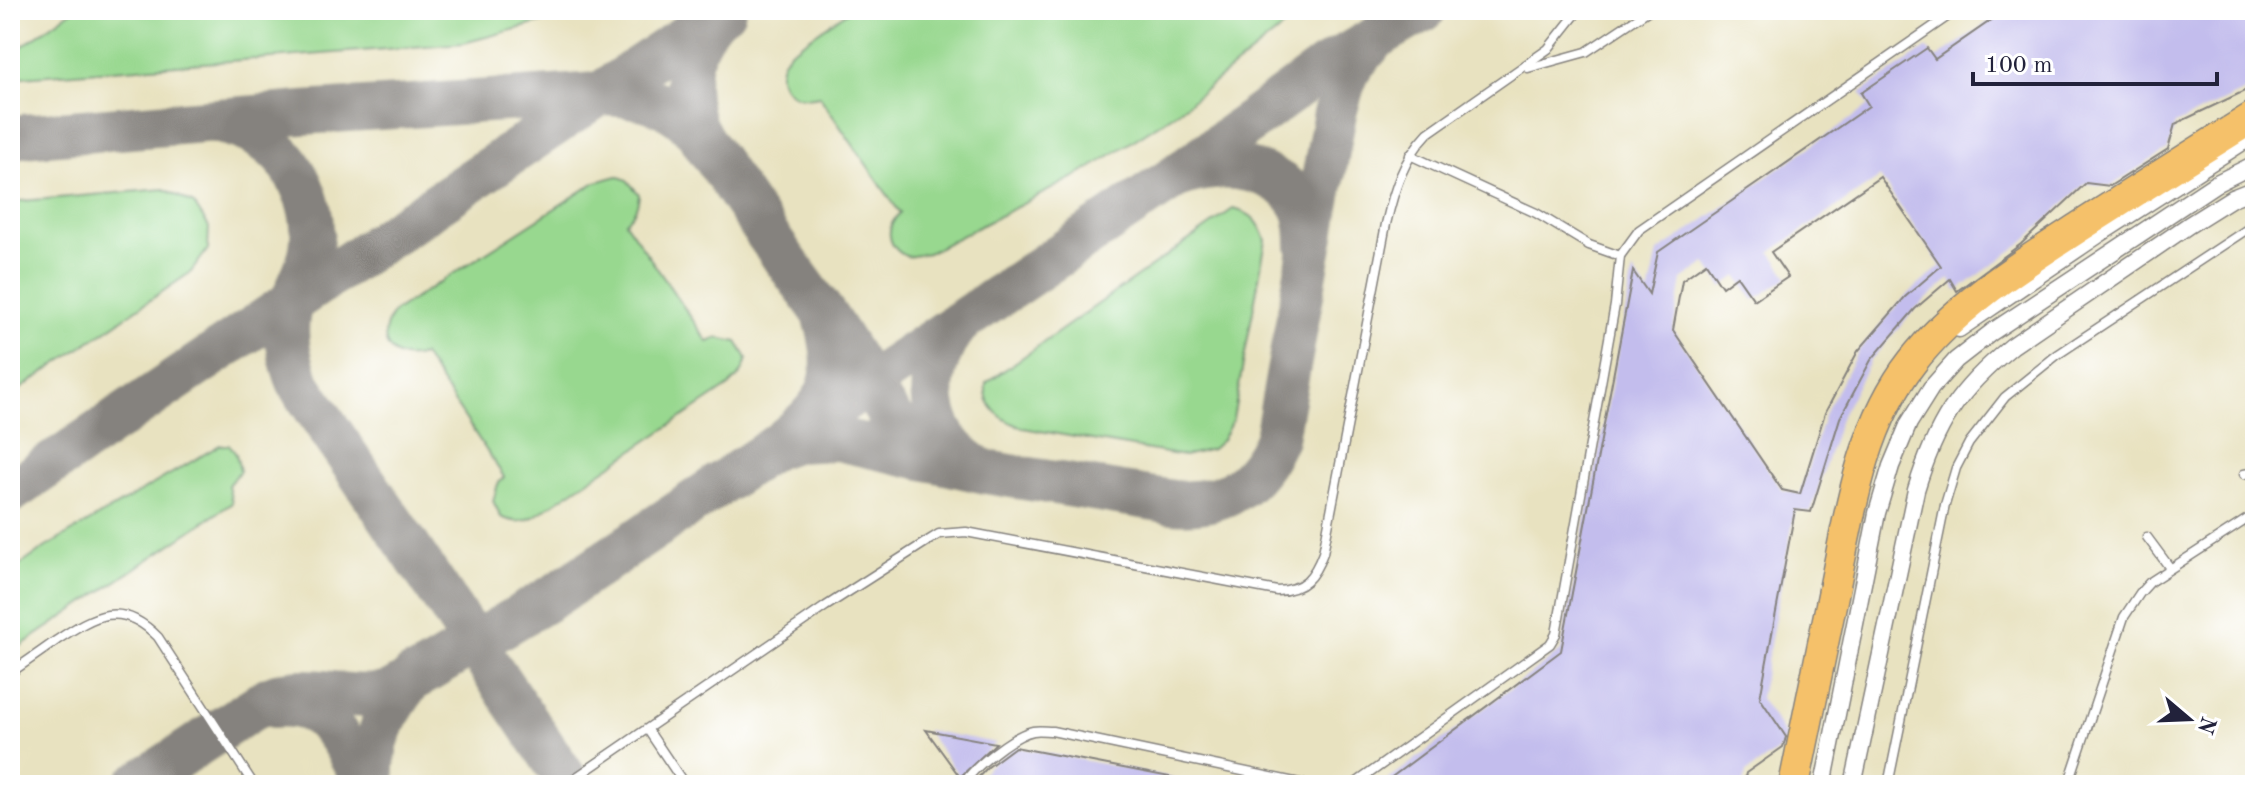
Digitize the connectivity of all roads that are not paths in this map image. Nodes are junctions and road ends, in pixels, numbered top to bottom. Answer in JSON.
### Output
{"nodes":[{"id":1,"x":1579,"y":10,"type":"edge"},
{"id":2,"x":1649,"y":10,"type":"edge"},
{"id":3,"x":1957,"y":10,"type":"edge"},
{"id":4,"x":1523,"y":69,"type":"junction"},
{"id":5,"x":2255,"y":116,"type":"edge"},
{"id":6,"x":2255,"y":134,"type":"edge"},
{"id":7,"x":1410,"y":155,"type":"junction"},
{"id":8,"x":2255,"y":164,"type":"edge"},
{"id":9,"x":2255,"y":189,"type":"edge"},
{"id":10,"x":2255,"y":224,"type":"edge"},
{"id":11,"x":1620,"y":256,"type":"junction"},
{"id":12,"x":2255,"y":472,"type":"edge"},
{"id":13,"x":2244,"y":474,"type":"dead end"},
{"id":14,"x":2255,"y":514,"type":"edge"},
{"id":15,"x":2147,"y":537,"type":"dead end"},
{"id":16,"x":2170,"y":568,"type":"junction"},
{"id":17,"x":10,"y":673,"type":"edge"},
{"id":18,"x":648,"y":730,"type":"junction"},
{"id":19,"x":252,"y":782,"type":"edge"},
{"id":20,"x":240,"y":785,"type":"edge"},
{"id":21,"x":565,"y":785,"type":"edge"},
{"id":22,"x":685,"y":785,"type":"edge"},
{"id":23,"x":963,"y":785,"type":"edge"},
{"id":24,"x":1309,"y":785,"type":"edge"},
{"id":25,"x":1353,"y":785,"type":"edge"},
{"id":26,"x":1794,"y":785,"type":"edge"},
{"id":27,"x":1807,"y":785,"type":"edge"},
{"id":28,"x":1823,"y":785,"type":"edge"},
{"id":29,"x":1853,"y":785,"type":"edge"},
{"id":30,"x":1888,"y":785,"type":"edge"},
{"id":31,"x":2068,"y":785,"type":"edge"}],
"edges":[{"from":1,"to":4,"type":"lane"},
{"from":2,"to":4,"type":"lane"},
{"from":3,"to":11,"type":"lane"},
{"from":4,"to":7,"type":"lane"},
{"from":5,"to":26,"type":"highway"},
{"from":6,"to":27,"type":"street"},
{"from":7,"to":11,"type":"lane"},
{"from":7,"to":18,"type":"lane"},
{"from":8,"to":28,"type":"street"},
{"from":9,"to":29,"type":"street"},
{"from":10,"to":30,"type":"lane"},
{"from":11,"to":25,"type":"lane"},
{"from":12,"to":13,"type":"lane"},
{"from":14,"to":16,"type":"lane"},
{"from":15,"to":16,"type":"lane"},
{"from":16,"to":31,"type":"lane"},
{"from":17,"to":19,"type":"lane"},
{"from":18,"to":21,"type":"lane"},
{"from":18,"to":22,"type":"lane"},
{"from":19,"to":20,"type":"lane"},
{"from":23,"to":24,"type":"lane"}]}
